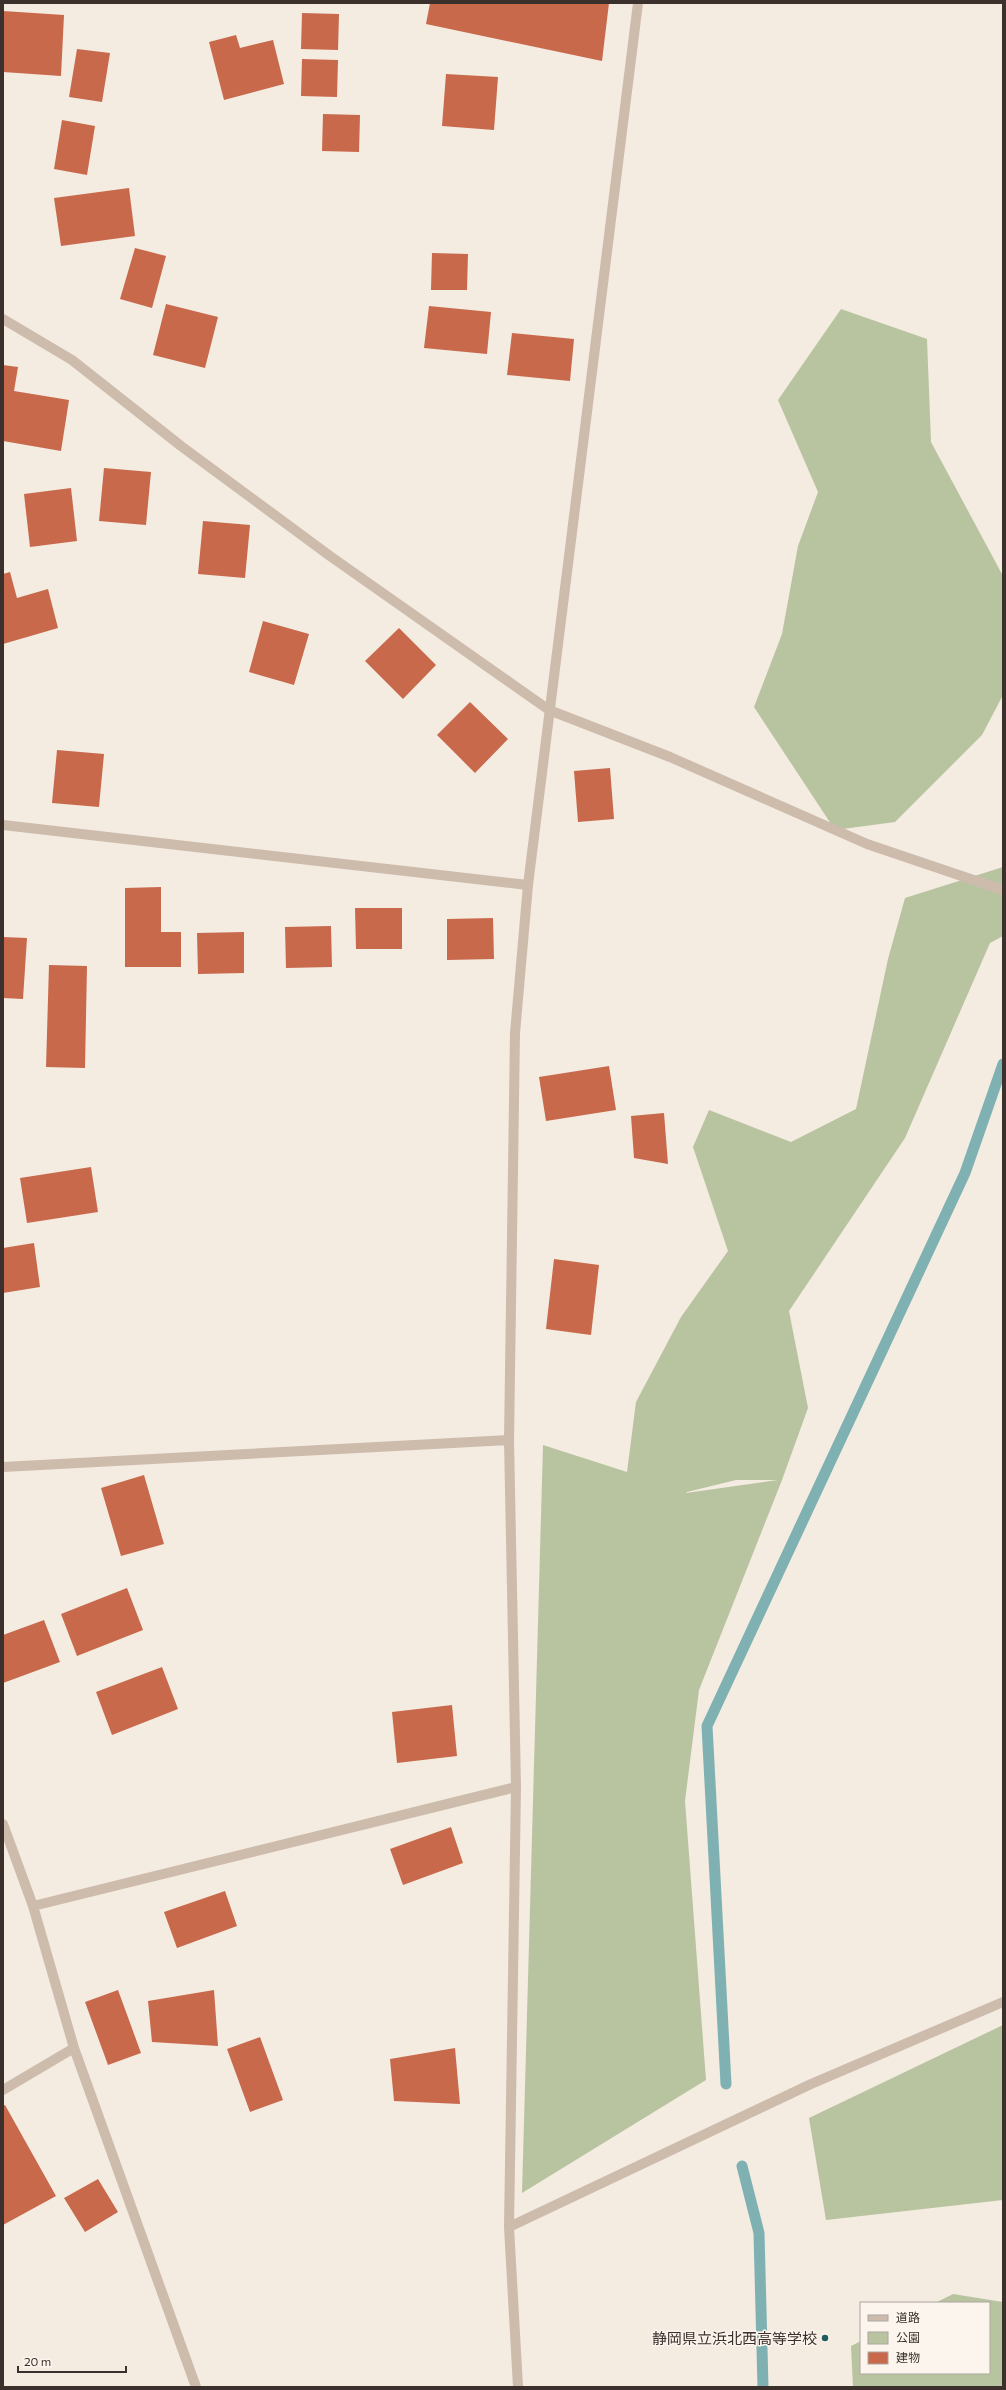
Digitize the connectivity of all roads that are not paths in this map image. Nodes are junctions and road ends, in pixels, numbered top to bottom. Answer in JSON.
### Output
{"nodes":[{"id":1,"x":638,"y":3,"type":"edge"},
{"id":2,"x":3,"y":318,"type":"edge"},
{"id":3,"x":549,"y":710,"type":"junction"},
{"id":4,"x":3,"y":825,"type":"edge"},
{"id":5,"x":528,"y":884,"type":"junction"},
{"id":6,"x":1003,"y":890,"type":"edge"},
{"id":7,"x":509,"y":1440,"type":"junction"},
{"id":8,"x":3,"y":1468,"type":"edge"},
{"id":9,"x":516,"y":1787,"type":"junction"},
{"id":10,"x":3,"y":1824,"type":"edge"},
{"id":11,"x":33,"y":1906,"type":"junction"},
{"id":12,"x":1003,"y":2002,"type":"edge"},
{"id":13,"x":74,"y":2048,"type":"junction"},
{"id":14,"x":3,"y":2090,"type":"edge"},
{"id":15,"x":509,"y":2227,"type":"junction"},
{"id":16,"x":196,"y":2387,"type":"edge"},
{"id":17,"x":518,"y":2387,"type":"edge"}],
"edges":[{"from":1,"to":3,"type":"street"},
{"from":2,"to":3,"type":"street"},
{"from":3,"to":5,"type":"street"},
{"from":3,"to":6,"type":"street"},
{"from":4,"to":5,"type":"street"},
{"from":5,"to":7,"type":"street"},
{"from":7,"to":8,"type":"street"},
{"from":7,"to":9,"type":"street"},
{"from":9,"to":11,"type":"street"},
{"from":9,"to":15,"type":"street"},
{"from":10,"to":11,"type":"street"},
{"from":11,"to":13,"type":"street"},
{"from":12,"to":15,"type":"street"},
{"from":13,"to":14,"type":"street"},
{"from":13,"to":16,"type":"street"},
{"from":15,"to":17,"type":"street"}]}
